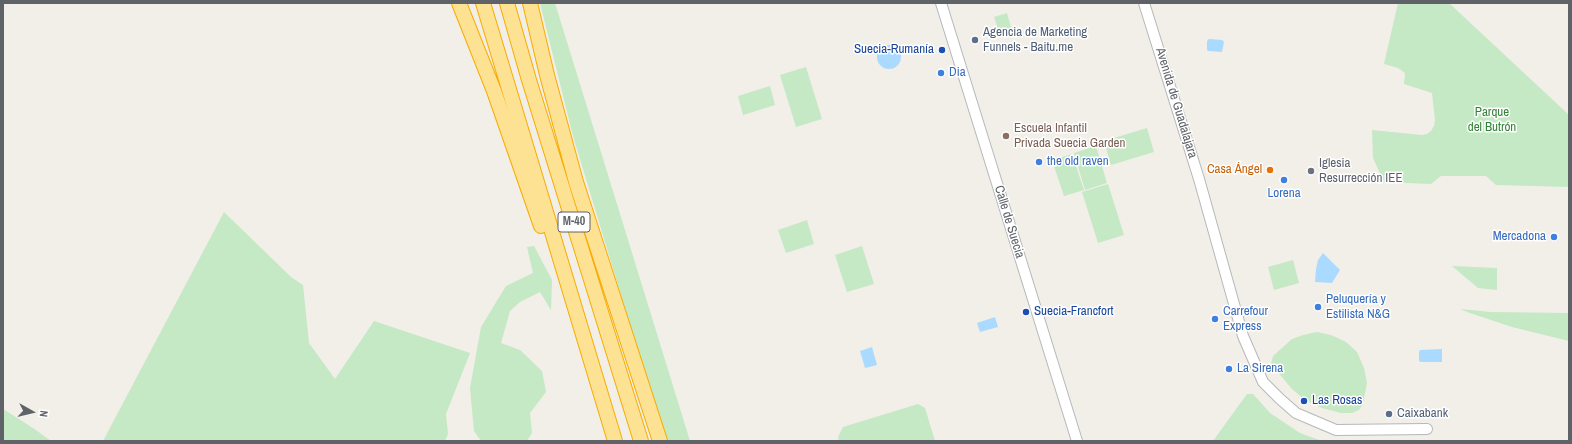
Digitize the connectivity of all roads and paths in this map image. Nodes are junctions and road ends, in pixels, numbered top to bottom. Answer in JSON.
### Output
{"nodes":[{"id":1,"x":459,"y":3,"type":"edge"},
{"id":2,"x":483,"y":3,"type":"edge"},
{"id":3,"x":507,"y":3,"type":"edge"},
{"id":4,"x":530,"y":3,"type":"edge"},
{"id":5,"x":940,"y":3,"type":"edge"},
{"id":6,"x":1144,"y":3,"type":"edge"},
{"id":7,"x":580,"y":326,"type":"junction"},
{"id":8,"x":622,"y":380,"type":"junction"},
{"id":9,"x":1427,"y":429,"type":"dead end"},
{"id":10,"x":615,"y":441,"type":"edge"},
{"id":11,"x":641,"y":441,"type":"edge"},
{"id":12,"x":649,"y":441,"type":"edge"},
{"id":13,"x":660,"y":441,"type":"edge"},
{"id":14,"x":1077,"y":441,"type":"edge"}],
"edges":[{"from":1,"to":7,"type":"highway"},
{"from":2,"to":7,"type":"highway","number":"M-40"},
{"from":3,"to":8,"type":"highway","number":"M-40"},
{"from":4,"to":13,"type":"highway"},
{"from":5,"to":14,"type":"street","name":"Calle de Suecia"},
{"from":6,"to":9,"type":"street","name":"Avenida de Guadalajara"},
{"from":7,"to":10,"type":"highway","number":"M-40"},
{"from":8,"to":11,"type":"highway","number":"M-40"},
{"from":8,"to":12,"type":"highway"}]}
